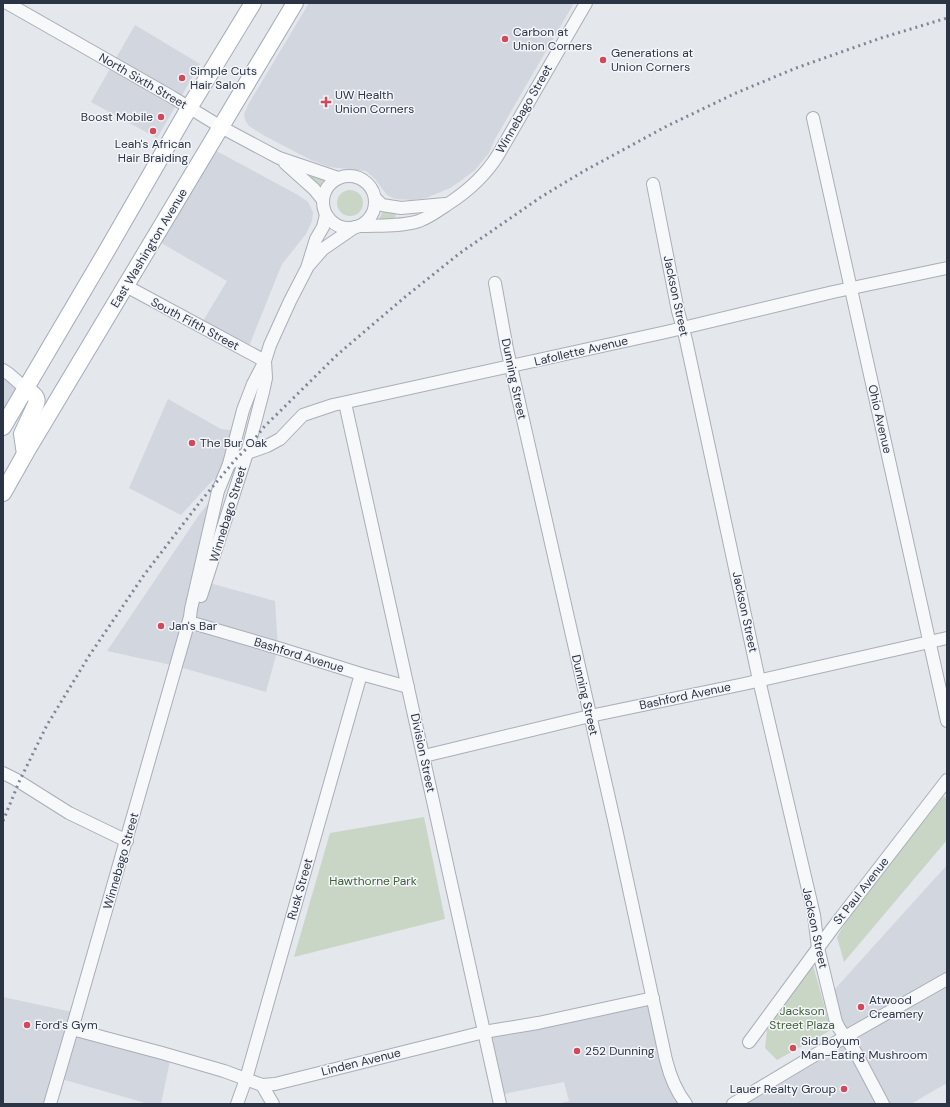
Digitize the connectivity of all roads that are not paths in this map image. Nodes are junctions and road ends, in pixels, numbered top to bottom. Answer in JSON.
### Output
{"nodes":[{"id":1,"x":7,"y":3,"type":"edge"},
{"id":2,"x":253,"y":3,"type":"edge"},
{"id":3,"x":295,"y":3,"type":"edge"},
{"id":4,"x":586,"y":3,"type":"edge"},
{"id":5,"x":189,"y":108,"type":"junction"},
{"id":6,"x":813,"y":118,"type":"dead end"},
{"id":7,"x":221,"y":127,"type":"junction"},
{"id":8,"x":279,"y":158,"type":"junction"},
{"id":9,"x":338,"y":178,"type":"junction"},
{"id":10,"x":653,"y":184,"type":"dead end"},
{"id":11,"x":376,"y":199,"type":"junction"},
{"id":12,"x":323,"y":200,"type":"junction"},
{"id":13,"x":448,"y":204,"type":"junction"},
{"id":14,"x":326,"y":215,"type":"junction"},
{"id":15,"x":357,"y":227,"type":"junction"},
{"id":16,"x":307,"y":268,"type":"junction"},
{"id":17,"x":947,"y":268,"type":"edge"},
{"id":18,"x":495,"y":283,"type":"dead end"},
{"id":19,"x":126,"y":286,"type":"junction"},
{"id":20,"x":851,"y":288,"type":"junction"},
{"id":21,"x":683,"y":328,"type":"junction"},
{"id":22,"x":265,"y":361,"type":"junction"},
{"id":23,"x":511,"y":366,"type":"junction"},
{"id":24,"x":3,"y":370,"type":"edge"},
{"id":25,"x":25,"y":388,"type":"junction"},
{"id":26,"x":346,"y":403,"type":"junction"},
{"id":27,"x":3,"y":427,"type":"edge"},
{"id":28,"x":247,"y":453,"type":"junction"},
{"id":29,"x":25,"y":454,"type":"junction"},
{"id":30,"x":229,"y":464,"type":"junction"},
{"id":31,"x":3,"y":493,"type":"edge"},
{"id":32,"x":190,"y":620,"type":"junction"},
{"id":33,"x":947,"y":638,"type":"edge"},
{"id":34,"x":930,"y":642,"type":"junction"},
{"id":35,"x":361,"y":674,"type":"junction"},
{"id":36,"x":759,"y":680,"type":"junction"},
{"id":37,"x":408,"y":687,"type":"junction"},
{"id":38,"x":590,"y":716,"type":"junction"},
{"id":39,"x":947,"y":721,"type":"edge"},
{"id":40,"x":424,"y":756,"type":"junction"},
{"id":41,"x":3,"y":773,"type":"edge"},
{"id":42,"x":947,"y":780,"type":"edge"},
{"id":43,"x":127,"y":840,"type":"junction"},
{"id":44,"x":818,"y":948,"type":"junction"},
{"id":45,"x":947,"y":979,"type":"edge"},
{"id":46,"x":653,"y":998,"type":"junction"},
{"id":47,"x":72,"y":1029,"type":"junction"},
{"id":48,"x":484,"y":1032,"type":"junction"},
{"id":49,"x":845,"y":1037,"type":"junction"},
{"id":50,"x":749,"y":1042,"type":"dead end"},
{"id":51,"x":246,"y":1079,"type":"junction"},
{"id":52,"x":262,"y":1084,"type":"junction"},
{"id":53,"x":50,"y":1104,"type":"edge"},
{"id":54,"x":237,"y":1104,"type":"edge"},
{"id":55,"x":273,"y":1104,"type":"edge"},
{"id":56,"x":500,"y":1104,"type":"edge"},
{"id":57,"x":686,"y":1104,"type":"edge"},
{"id":58,"x":733,"y":1104,"type":"edge"},
{"id":59,"x":883,"y":1104,"type":"edge"}],
"edges":[{"from":1,"to":5,"type":"street","name":"North Sixth Street"},
{"from":2,"to":5,"type":"main road"},
{"from":3,"to":7,"type":"main road","name":"East Washington Avenue"},
{"from":4,"to":13,"type":"street","name":"Winnebago Street"},
{"from":5,"to":7,"type":"street","name":"North Sixth Street"},
{"from":5,"to":25,"type":"main road"},
{"from":6,"to":20,"type":"street","name":"Ohio Avenue"},
{"from":7,"to":8,"type":"street","name":"North Sixth Street"},
{"from":7,"to":19,"type":"main road","name":"East Washington Avenue"},
{"from":8,"to":9,"type":"street","name":"North Sixth Street"},
{"from":8,"to":12,"type":"street","name":"North Sixth Street"},
{"from":9,"to":11,"type":"street"},
{"from":9,"to":12,"type":"street"},
{"from":10,"to":21,"type":"street","name":"Jackson Street"},
{"from":11,"to":13,"type":"street","name":"Winnebago Street"},
{"from":11,"to":15,"type":"street"},
{"from":12,"to":14,"type":"street"},
{"from":13,"to":15,"type":"street","name":"Winnebago Street"},
{"from":14,"to":15,"type":"street"},
{"from":14,"to":16,"type":"street","name":"Winnebago Street"},
{"from":15,"to":16,"type":"street","name":"Winnebago Street"},
{"from":16,"to":22,"type":"street","name":"Winnebago Street"},
{"from":17,"to":20,"type":"street","name":"Lafollette Avenue"},
{"from":18,"to":23,"type":"street","name":"Dunning Street"},
{"from":19,"to":22,"type":"street","name":"South Fifth Street"},
{"from":19,"to":29,"type":"main road","name":"East Washington Avenue"},
{"from":20,"to":21,"type":"street","name":"Lafollette Avenue"},
{"from":20,"to":34,"type":"street","name":"Ohio Avenue"},
{"from":21,"to":23,"type":"street","name":"Lafollette Avenue"},
{"from":21,"to":36,"type":"street","name":"Jackson Street"},
{"from":22,"to":28,"type":"street","name":"Winnebago Street"},
{"from":22,"to":30,"type":"street","name":"Winnebago Street"},
{"from":23,"to":26,"type":"street","name":"Lafollette Avenue"},
{"from":23,"to":38,"type":"street","name":"Dunning Street"},
{"from":24,"to":25,"type":"street"},
{"from":25,"to":27,"type":"main road"},
{"from":25,"to":29,"type":"main road"},
{"from":26,"to":28,"type":"street","name":"Lafollette Avenue"},
{"from":26,"to":37,"type":"street","name":"Division Street"},
{"from":28,"to":30,"type":"street","name":"Lafollette Avenue"},
{"from":28,"to":32,"type":"street","name":"Winnebago Street"},
{"from":29,"to":31,"type":"main road","name":"East Washington Avenue"},
{"from":30,"to":32,"type":"street","name":"Winnebago Street"},
{"from":32,"to":35,"type":"street","name":"Bashford Avenue"},
{"from":32,"to":43,"type":"street","name":"Winnebago Street"},
{"from":33,"to":34,"type":"street","name":"Bashford Avenue"},
{"from":34,"to":36,"type":"street","name":"Bashford Avenue"},
{"from":34,"to":39,"type":"street","name":"Ohio Avenue"},
{"from":35,"to":37,"type":"street","name":"Bashford Avenue"},
{"from":35,"to":51,"type":"street","name":"Rusk Street"},
{"from":36,"to":38,"type":"street","name":"Bashford Avenue"},
{"from":36,"to":44,"type":"street","name":"Jackson Street"},
{"from":37,"to":40,"type":"street","name":"Division Street"},
{"from":38,"to":40,"type":"street","name":"Bashford Avenue"},
{"from":38,"to":46,"type":"street","name":"Dunning Street"},
{"from":40,"to":48,"type":"street","name":"Division Street"},
{"from":41,"to":43,"type":"street"},
{"from":42,"to":44,"type":"street","name":"St Paul Avenue"},
{"from":43,"to":47,"type":"street","name":"Winnebago Street"},
{"from":44,"to":49,"type":"street","name":"Jackson Street"},
{"from":44,"to":50,"type":"street","name":"St Paul Avenue"},
{"from":45,"to":49,"type":"street"},
{"from":46,"to":48,"type":"street","name":"Linden Avenue"},
{"from":46,"to":57,"type":"street","name":"Dunning Street"},
{"from":47,"to":51,"type":"street","name":"Linden Avenue"},
{"from":47,"to":53,"type":"street","name":"Winnebago Street"},
{"from":48,"to":52,"type":"street","name":"Linden Avenue"},
{"from":48,"to":56,"type":"street","name":"Division Street"},
{"from":49,"to":58,"type":"street"},
{"from":49,"to":59,"type":"street","name":"Jackson Street"},
{"from":51,"to":52,"type":"street","name":"Linden Avenue"},
{"from":51,"to":54,"type":"street","name":"Rusk Street"},
{"from":52,"to":55,"type":"street"}]}
